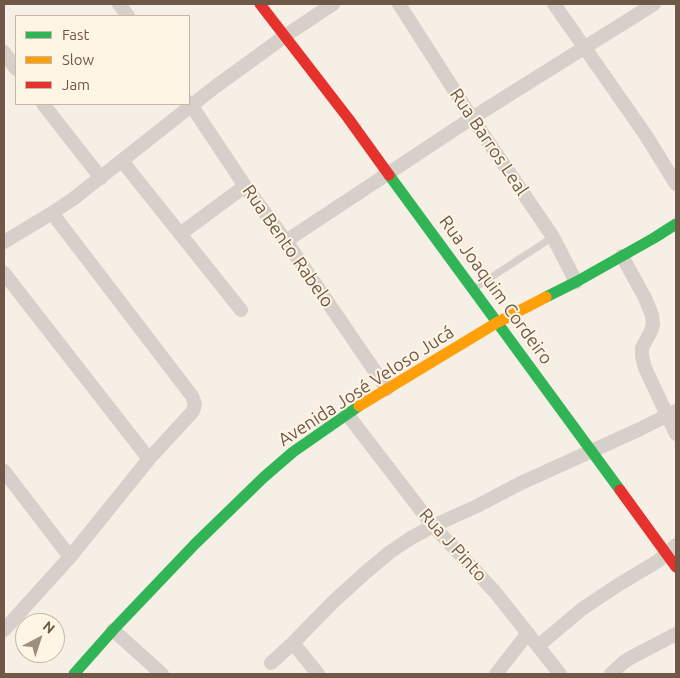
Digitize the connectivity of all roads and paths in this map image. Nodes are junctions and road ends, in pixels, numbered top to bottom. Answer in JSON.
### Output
{"nodes":[{"id":1,"x":120,"y":4,"type":"edge"},
{"id":2,"x":260,"y":4,"type":"edge"},
{"id":3,"x":333,"y":4,"type":"edge"},
{"id":4,"x":399,"y":4,"type":"edge"},
{"id":5,"x":554,"y":4,"type":"edge"},
{"id":6,"x":654,"y":4,"type":"edge"},
{"id":7,"x":127,"y":15,"type":"edge"},
{"id":8,"x":285,"y":36,"type":"junction"},
{"id":9,"x":584,"y":47,"type":"junction"},
{"id":10,"x":4,"y":52,"type":"edge"},
{"id":11,"x":15,"y":68,"type":"edge"},
{"id":12,"x":190,"y":104,"type":"edge"},
{"id":13,"x":44,"y":105,"type":"edge"},
{"id":14,"x":189,"y":105,"type":"edge"},
{"id":15,"x":472,"y":118,"type":"junction"},
{"id":16,"x":122,"y":161,"type":"junction"},
{"id":17,"x":388,"y":173,"type":"junction"},
{"id":18,"x":101,"y":178,"type":"junction"},
{"id":19,"x":676,"y":184,"type":"edge"},
{"id":20,"x":245,"y":186,"type":"junction"},
{"id":21,"x":52,"y":213,"type":"junction"},
{"id":22,"x":676,"y":224,"type":"edge"},
{"id":23,"x":180,"y":234,"type":"junction"},
{"id":24,"x":553,"y":238,"type":"junction"},
{"id":25,"x":286,"y":241,"type":"junction"},
{"id":26,"x":4,"y":242,"type":"edge"},
{"id":27,"x":622,"y":256,"type":"junction"},
{"id":28,"x":4,"y":273,"type":"edge"},
{"id":29,"x":576,"y":282,"type":"junction"},
{"id":30,"x":473,"y":289,"type":"junction"},
{"id":31,"x":241,"y":310,"type":"dead end"},
{"id":32,"x":498,"y":322,"type":"junction"},
{"id":33,"x":387,"y":389,"type":"junction"},
{"id":34,"x":672,"y":413,"type":"edge"},
{"id":35,"x":347,"y":414,"type":"junction"},
{"id":36,"x":676,"y":434,"type":"edge"},
{"id":37,"x":591,"y":450,"type":"junction"},
{"id":38,"x":149,"y":459,"type":"junction"},
{"id":39,"x":4,"y":471,"type":"edge"},
{"id":40,"x":433,"y":526,"type":"junction"},
{"id":41,"x":672,"y":549,"type":"edge"},
{"id":42,"x":70,"y":557,"type":"junction"},
{"id":43,"x":676,"y":567,"type":"edge"},
{"id":44,"x":4,"y":630,"type":"edge"},
{"id":45,"x":113,"y":630,"type":"junction"},
{"id":46,"x":528,"y":633,"type":"junction"},
{"id":47,"x":676,"y":634,"type":"edge"},
{"id":48,"x":293,"y":643,"type":"junction"},
{"id":49,"x":538,"y":646,"type":"junction"},
{"id":50,"x":270,"y":663,"type":"dead end"},
{"id":51,"x":74,"y":674,"type":"edge"},
{"id":52,"x":162,"y":674,"type":"edge"},
{"id":53,"x":318,"y":674,"type":"edge"},
{"id":54,"x":496,"y":674,"type":"edge"},
{"id":55,"x":560,"y":674,"type":"edge"},
{"id":56,"x":611,"y":674,"type":"edge"}],
"edges":[{"from":1,"to":7,"type":"street"},
{"from":2,"to":8,"type":"main road","name":"Rua Joaquim Cordeiro"},
{"from":3,"to":8,"type":"street"},
{"from":4,"to":15,"type":"street","name":"Rua Barros Leal"},
{"from":5,"to":9,"type":"street"},
{"from":6,"to":9,"type":"street"},
{"from":8,"to":12,"type":"street"},
{"from":8,"to":17,"type":"main road","name":"Rua Joaquim Cordeiro"},
{"from":9,"to":15,"type":"street"},
{"from":9,"to":19,"type":"street"},
{"from":10,"to":11,"type":"street"},
{"from":12,"to":20,"type":"street","name":"Rua Bento Rabelo"},
{"from":13,"to":18,"type":"street"},
{"from":14,"to":16,"type":"street"},
{"from":15,"to":17,"type":"street"},
{"from":15,"to":24,"type":"street","name":"Rua Barros Leal"},
{"from":16,"to":18,"type":"street"},
{"from":16,"to":23,"type":"street"},
{"from":17,"to":25,"type":"street"},
{"from":17,"to":30,"type":"main road","name":"Rua Joaquim Cordeiro"},
{"from":18,"to":21,"type":"street"},
{"from":20,"to":23,"type":"street"},
{"from":20,"to":25,"type":"street","name":"Rua Bento Rabelo"},
{"from":21,"to":26,"type":"street"},
{"from":21,"to":38,"type":"street"},
{"from":22,"to":27,"type":"main road","name":"Avenida José Veloso Jucá"},
{"from":23,"to":31,"type":"street"},
{"from":24,"to":29,"type":"street","name":"Rua Barros Leal"},
{"from":24,"to":30,"type":"lane"},
{"from":25,"to":33,"type":"street","name":"Rua Bento Rabelo"},
{"from":27,"to":29,"type":"main road","name":"Avenida José Veloso Jucá"},
{"from":27,"to":34,"type":"street"},
{"from":28,"to":38,"type":"street"},
{"from":29,"to":32,"type":"main road","name":"Avenida José Veloso Jucá"},
{"from":30,"to":32,"type":"main road","name":"Rua Joaquim Cordeiro"},
{"from":32,"to":33,"type":"main road","name":"Avenida José Veloso Jucá"},
{"from":32,"to":37,"type":"main road","name":"Rua Joaquim Cordeiro"},
{"from":33,"to":35,"type":"main road","name":"Avenida José Veloso Jucá"},
{"from":34,"to":36,"type":"street"},
{"from":34,"to":37,"type":"street"},
{"from":35,"to":40,"type":"street","name":"Rua J Pinto"},
{"from":35,"to":45,"type":"main road","name":"Avenida José Veloso Jucá"},
{"from":37,"to":40,"type":"street"},
{"from":37,"to":41,"type":"main road","name":"Rua Joaquim Cordeiro"},
{"from":38,"to":42,"type":"street"},
{"from":39,"to":42,"type":"street"},
{"from":40,"to":46,"type":"street","name":"Rua J Pinto"},
{"from":40,"to":48,"type":"street"},
{"from":41,"to":43,"type":"main road","name":"Rua Joaquim Cordeiro"},
{"from":41,"to":49,"type":"street"},
{"from":42,"to":44,"type":"street"},
{"from":45,"to":51,"type":"main road","name":"Avenida José Veloso Jucá"},
{"from":45,"to":52,"type":"street"},
{"from":46,"to":49,"type":"street","name":"Rua J Pinto"},
{"from":46,"to":54,"type":"street"},
{"from":47,"to":56,"type":"street"},
{"from":48,"to":50,"type":"street"},
{"from":48,"to":53,"type":"street"},
{"from":49,"to":55,"type":"street","name":"Rua J Pinto"}]}
